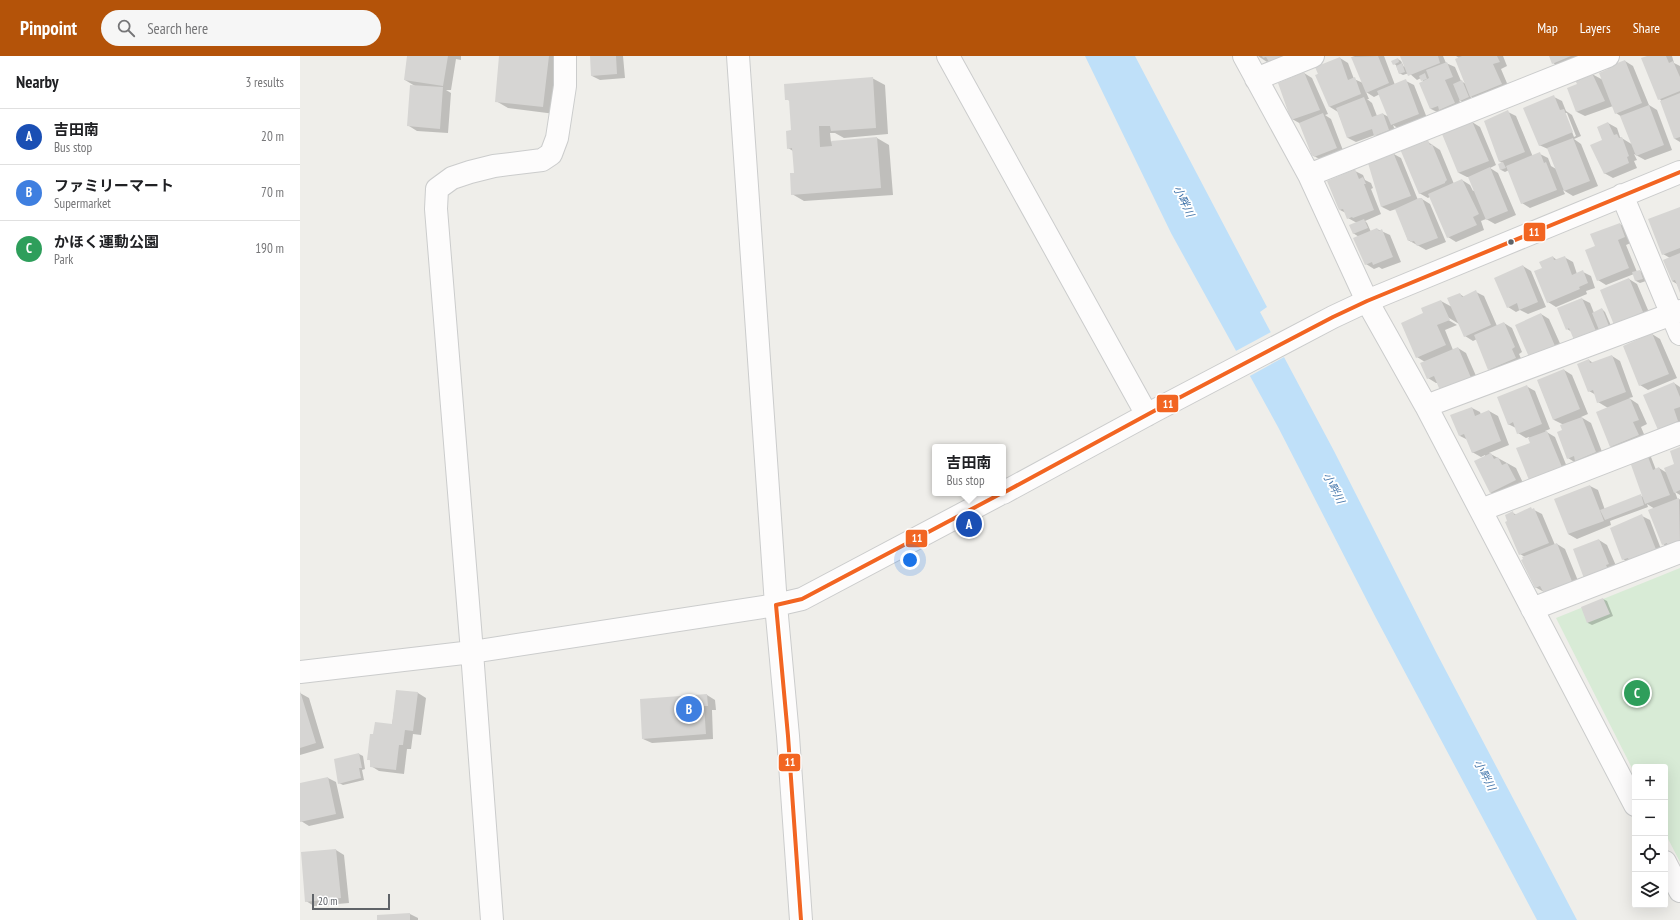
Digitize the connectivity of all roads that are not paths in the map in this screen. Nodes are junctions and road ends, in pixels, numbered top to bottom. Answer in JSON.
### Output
{"nodes":[{"id":1,"x":565,"y":56,"type":"edge"},
{"id":2,"x":738,"y":56,"type":"edge"},
{"id":3,"x":948,"y":56,"type":"edge"},
{"id":4,"x":1244,"y":56,"type":"edge"},
{"id":5,"x":1313,"y":56,"type":"edge"},
{"id":6,"x":1608,"y":56,"type":"edge"},
{"id":7,"x":1256,"y":79,"type":"junction"},
{"id":8,"x":1680,"y":172,"type":"edge"},
{"id":9,"x":1309,"y":175,"type":"junction"},
{"id":10,"x":1622,"y":195,"type":"junction"},
{"id":11,"x":1367,"y":301,"type":"junction"},
{"id":12,"x":1676,"y":312,"type":"edge"},
{"id":13,"x":1680,"y":334,"type":"edge"},
{"id":14,"x":1426,"y":406,"type":"junction"},
{"id":15,"x":1153,"y":412,"type":"junction"},
{"id":16,"x":1680,"y":433,"type":"edge"},
{"id":17,"x":1006,"y":491,"type":"edge"},
{"id":18,"x":997,"y":496,"type":"edge"},
{"id":19,"x":1481,"y":510,"type":"junction"},
{"id":20,"x":1680,"y":552,"type":"edge"},
{"id":21,"x":776,"y":605,"type":"junction"},
{"id":22,"x":1532,"y":609,"type":"junction"},
{"id":23,"x":472,"y":652,"type":"junction"},
{"id":24,"x":300,"y":672,"type":"edge"},
{"id":25,"x":1632,"y":800,"type":"edge"},
{"id":26,"x":1668,"y":868,"type":"edge"},
{"id":27,"x":1680,"y":891,"type":"edge"},
{"id":28,"x":492,"y":920,"type":"edge"},
{"id":29,"x":801,"y":920,"type":"edge"}],
"edges":[{"from":1,"to":23,"type":"street"},
{"from":2,"to":21,"type":"street"},
{"from":3,"to":15,"type":"street"},
{"from":4,"to":7,"type":"street"},
{"from":5,"to":7,"type":"street"},
{"from":6,"to":9,"type":"street"},
{"from":7,"to":9,"type":"street"},
{"from":8,"to":10,"type":"street"},
{"from":9,"to":11,"type":"street"},
{"from":10,"to":11,"type":"street"},
{"from":10,"to":12,"type":"street"},
{"from":11,"to":14,"type":"street"},
{"from":11,"to":15,"type":"street"},
{"from":12,"to":13,"type":"street"},
{"from":12,"to":14,"type":"street"},
{"from":14,"to":19,"type":"street"},
{"from":15,"to":17,"type":"street"},
{"from":16,"to":19,"type":"street"},
{"from":18,"to":21,"type":"street"},
{"from":19,"to":22,"type":"street"},
{"from":20,"to":22,"type":"street"},
{"from":21,"to":23,"type":"street"},
{"from":21,"to":29,"type":"street"},
{"from":22,"to":25,"type":"street"},
{"from":23,"to":24,"type":"street"},
{"from":23,"to":28,"type":"street"},
{"from":26,"to":27,"type":"street"}]}
